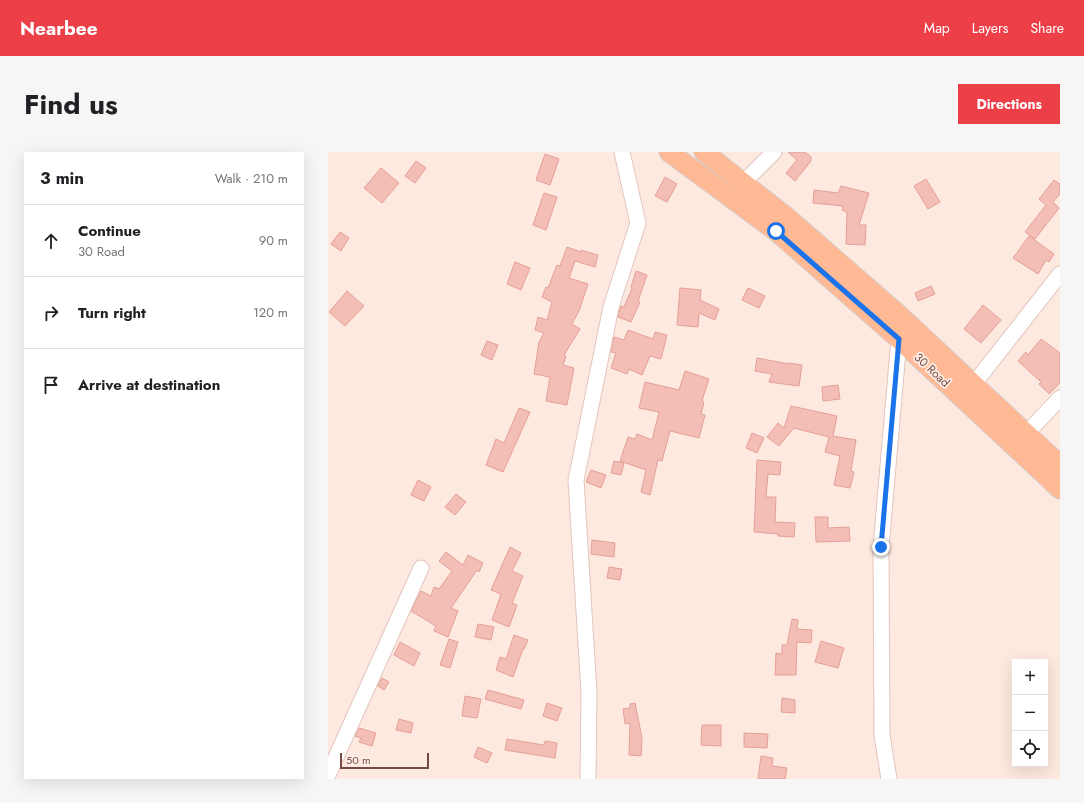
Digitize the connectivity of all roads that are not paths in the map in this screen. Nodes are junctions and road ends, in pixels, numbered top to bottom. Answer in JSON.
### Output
{"nodes":[{"id":1,"x":622,"y":152,"type":"edge"},
{"id":2,"x":669,"y":152,"type":"edge"},
{"id":3,"x":704,"y":152,"type":"edge"},
{"id":4,"x":774,"y":152,"type":"edge"},
{"id":5,"x":743,"y":183,"type":"junction"},
{"id":6,"x":1060,"y":274,"type":"edge"},
{"id":7,"x":899,"y":339,"type":"junction"},
{"id":8,"x":973,"y":385,"type":"junction"},
{"id":9,"x":1060,"y":398,"type":"edge"},
{"id":10,"x":1026,"y":434,"type":"junction"},
{"id":11,"x":1060,"y":465,"type":"edge"},
{"id":12,"x":1060,"y":489,"type":"edge"},
{"id":13,"x":421,"y":568,"type":"dead end"},
{"id":14,"x":328,"y":775,"type":"edge"},
{"id":15,"x":588,"y":779,"type":"edge"},
{"id":16,"x":889,"y":779,"type":"edge"}],
"edges":[{"from":1,"to":15,"type":"street"},
{"from":2,"to":7,"type":"main road","name":"30 Road"},
{"from":3,"to":5,"type":"main road","name":"30 Road"},
{"from":4,"to":5,"type":"street"},
{"from":5,"to":8,"type":"main road","name":"30 Road"},
{"from":6,"to":8,"type":"street"},
{"from":7,"to":12,"type":"main road","name":"30 Road"},
{"from":7,"to":16,"type":"street"},
{"from":8,"to":10,"type":"main road","name":"30 Road"},
{"from":9,"to":10,"type":"street"},
{"from":10,"to":11,"type":"main road","name":"30 Road"},
{"from":13,"to":14,"type":"street"}]}
